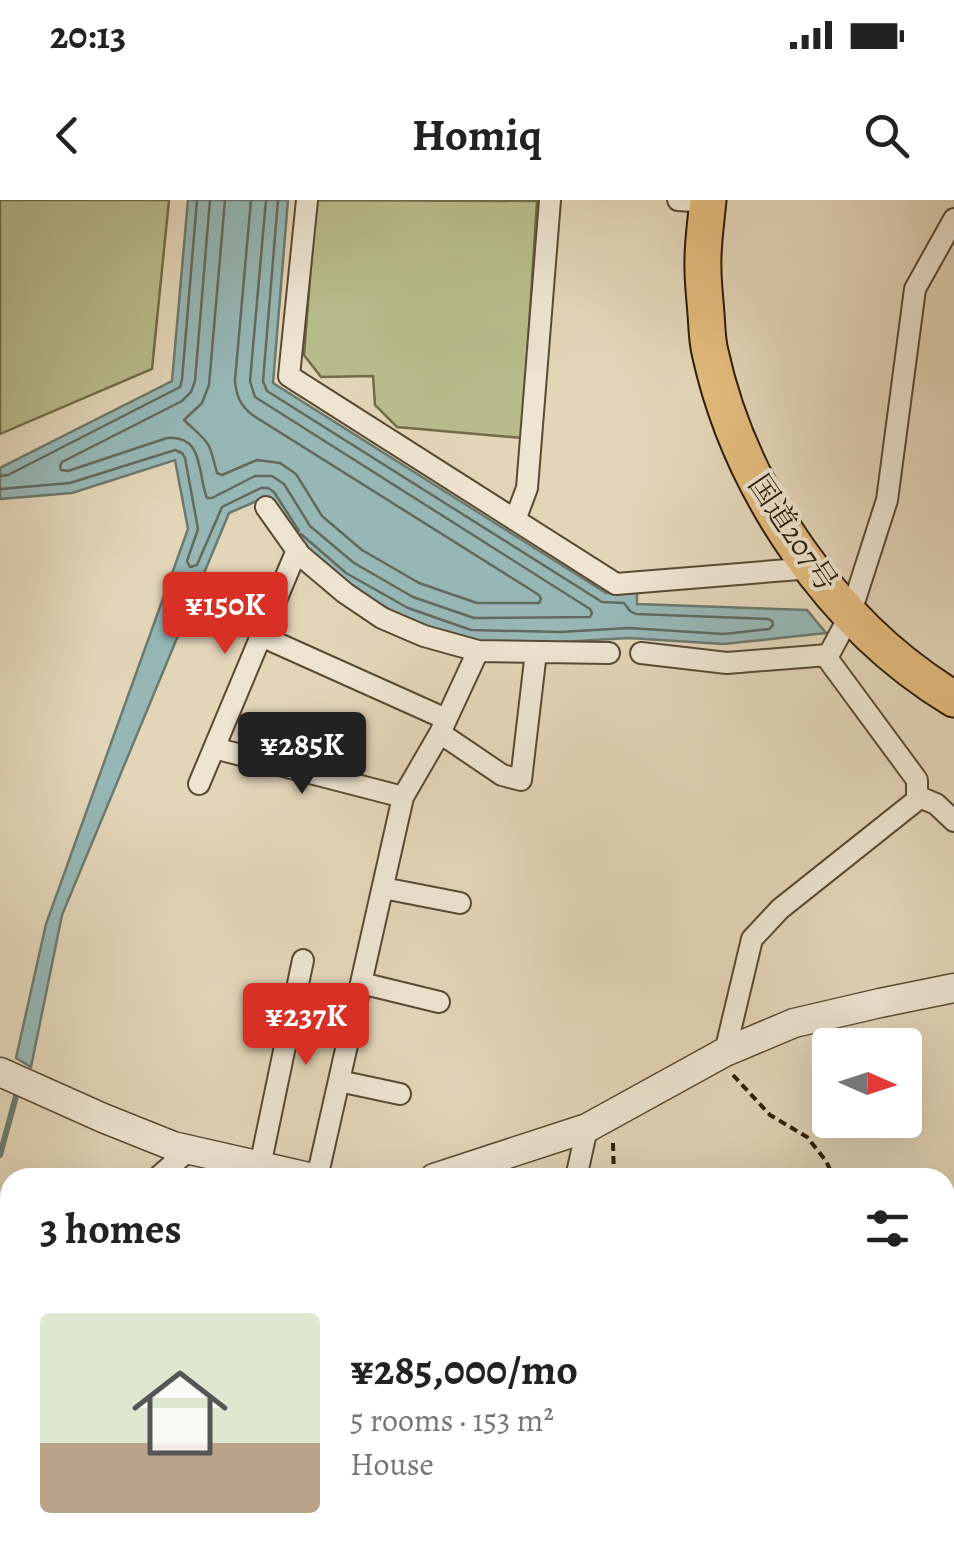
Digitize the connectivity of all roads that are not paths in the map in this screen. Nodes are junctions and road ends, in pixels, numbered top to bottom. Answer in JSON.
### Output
{"nodes":[{"id":1,"x":307,"y":200,"type":"edge"},
{"id":2,"x":550,"y":200,"type":"edge"},
{"id":3,"x":698,"y":201,"type":"edge"},
{"id":4,"x":953,"y":224,"type":"edge"},
{"id":5,"x":266,"y":507,"type":"dead end"},
{"id":6,"x":516,"y":520,"type":"junction"},
{"id":7,"x":297,"y":550,"type":"junction"},
{"id":8,"x":812,"y":568,"type":"junction"},
{"id":9,"x":850,"y":615,"type":"junction"},
{"id":10,"x":261,"y":636,"type":"junction"},
{"id":11,"x":478,"y":652,"type":"junction"},
{"id":12,"x":536,"y":652,"type":"junction"},
{"id":13,"x":608,"y":652,"type":"dead end"},
{"id":14,"x":641,"y":653,"type":"dead end"},
{"id":15,"x":828,"y":654,"type":"junction"},
{"id":16,"x":954,"y":700,"type":"edge"},
{"id":17,"x":443,"y":726,"type":"junction"},
{"id":18,"x":214,"y":748,"type":"junction"},
{"id":19,"x":199,"y":784,"type":"dead end"},
{"id":20,"x":917,"y":796,"type":"junction"},
{"id":21,"x":404,"y":798,"type":"junction"},
{"id":22,"x":954,"y":820,"type":"edge"},
{"id":23,"x":383,"y":888,"type":"junction"},
{"id":24,"x":460,"y":903,"type":"dead end"},
{"id":25,"x":303,"y":960,"type":"dead end"},
{"id":26,"x":361,"y":983,"type":"junction"},
{"id":27,"x":954,"y":988,"type":"edge"},
{"id":28,"x":438,"y":1002,"type":"dead end"},
{"id":29,"x":721,"y":1054,"type":"junction"},
{"id":30,"x":0,"y":1072,"type":"edge"},
{"id":31,"x":339,"y":1080,"type":"junction"},
{"id":32,"x":400,"y":1094,"type":"dead end"},
{"id":33,"x":599,"y":1121,"type":"junction"},
{"id":34,"x":189,"y":1150,"type":"junction"},
{"id":35,"x":260,"y":1166,"type":"junction"},
{"id":36,"x":168,"y":1168,"type":"edge"},
{"id":37,"x":269,"y":1168,"type":"edge"},
{"id":38,"x":317,"y":1168,"type":"edge"},
{"id":39,"x":463,"y":1168,"type":"edge"},
{"id":40,"x":580,"y":1168,"type":"edge"}],
"edges":[{"from":1,"to":6,"type":"street"},
{"from":2,"to":6,"type":"street"},
{"from":3,"to":8,"type":"highway","name":"国道207号"},
{"from":4,"to":9,"type":"street"},
{"from":5,"to":7,"type":"street"},
{"from":6,"to":8,"type":"street"},
{"from":7,"to":10,"type":"street"},
{"from":7,"to":11,"type":"street"},
{"from":8,"to":9,"type":"highway","name":"国道207号"},
{"from":9,"to":15,"type":"street"},
{"from":9,"to":16,"type":"highway","name":"国道207号"},
{"from":10,"to":17,"type":"street"},
{"from":10,"to":18,"type":"street"},
{"from":11,"to":12,"type":"street"},
{"from":11,"to":17,"type":"street"},
{"from":12,"to":13,"type":"street"},
{"from":12,"to":17,"type":"street"},
{"from":14,"to":15,"type":"street"},
{"from":15,"to":20,"type":"street"},
{"from":17,"to":21,"type":"street"},
{"from":18,"to":19,"type":"street"},
{"from":18,"to":21,"type":"street"},
{"from":20,"to":22,"type":"street"},
{"from":20,"to":29,"type":"street"},
{"from":21,"to":23,"type":"street"},
{"from":23,"to":24,"type":"street"},
{"from":23,"to":26,"type":"street"},
{"from":25,"to":35,"type":"street"},
{"from":26,"to":28,"type":"street"},
{"from":26,"to":31,"type":"street"},
{"from":27,"to":29,"type":"street"},
{"from":29,"to":33,"type":"street"},
{"from":30,"to":34,"type":"street"},
{"from":31,"to":32,"type":"street"},
{"from":31,"to":38,"type":"street"},
{"from":33,"to":39,"type":"street"},
{"from":33,"to":40,"type":"street"},
{"from":34,"to":35,"type":"street"},
{"from":34,"to":36,"type":"street"},
{"from":35,"to":37,"type":"street"}]}
